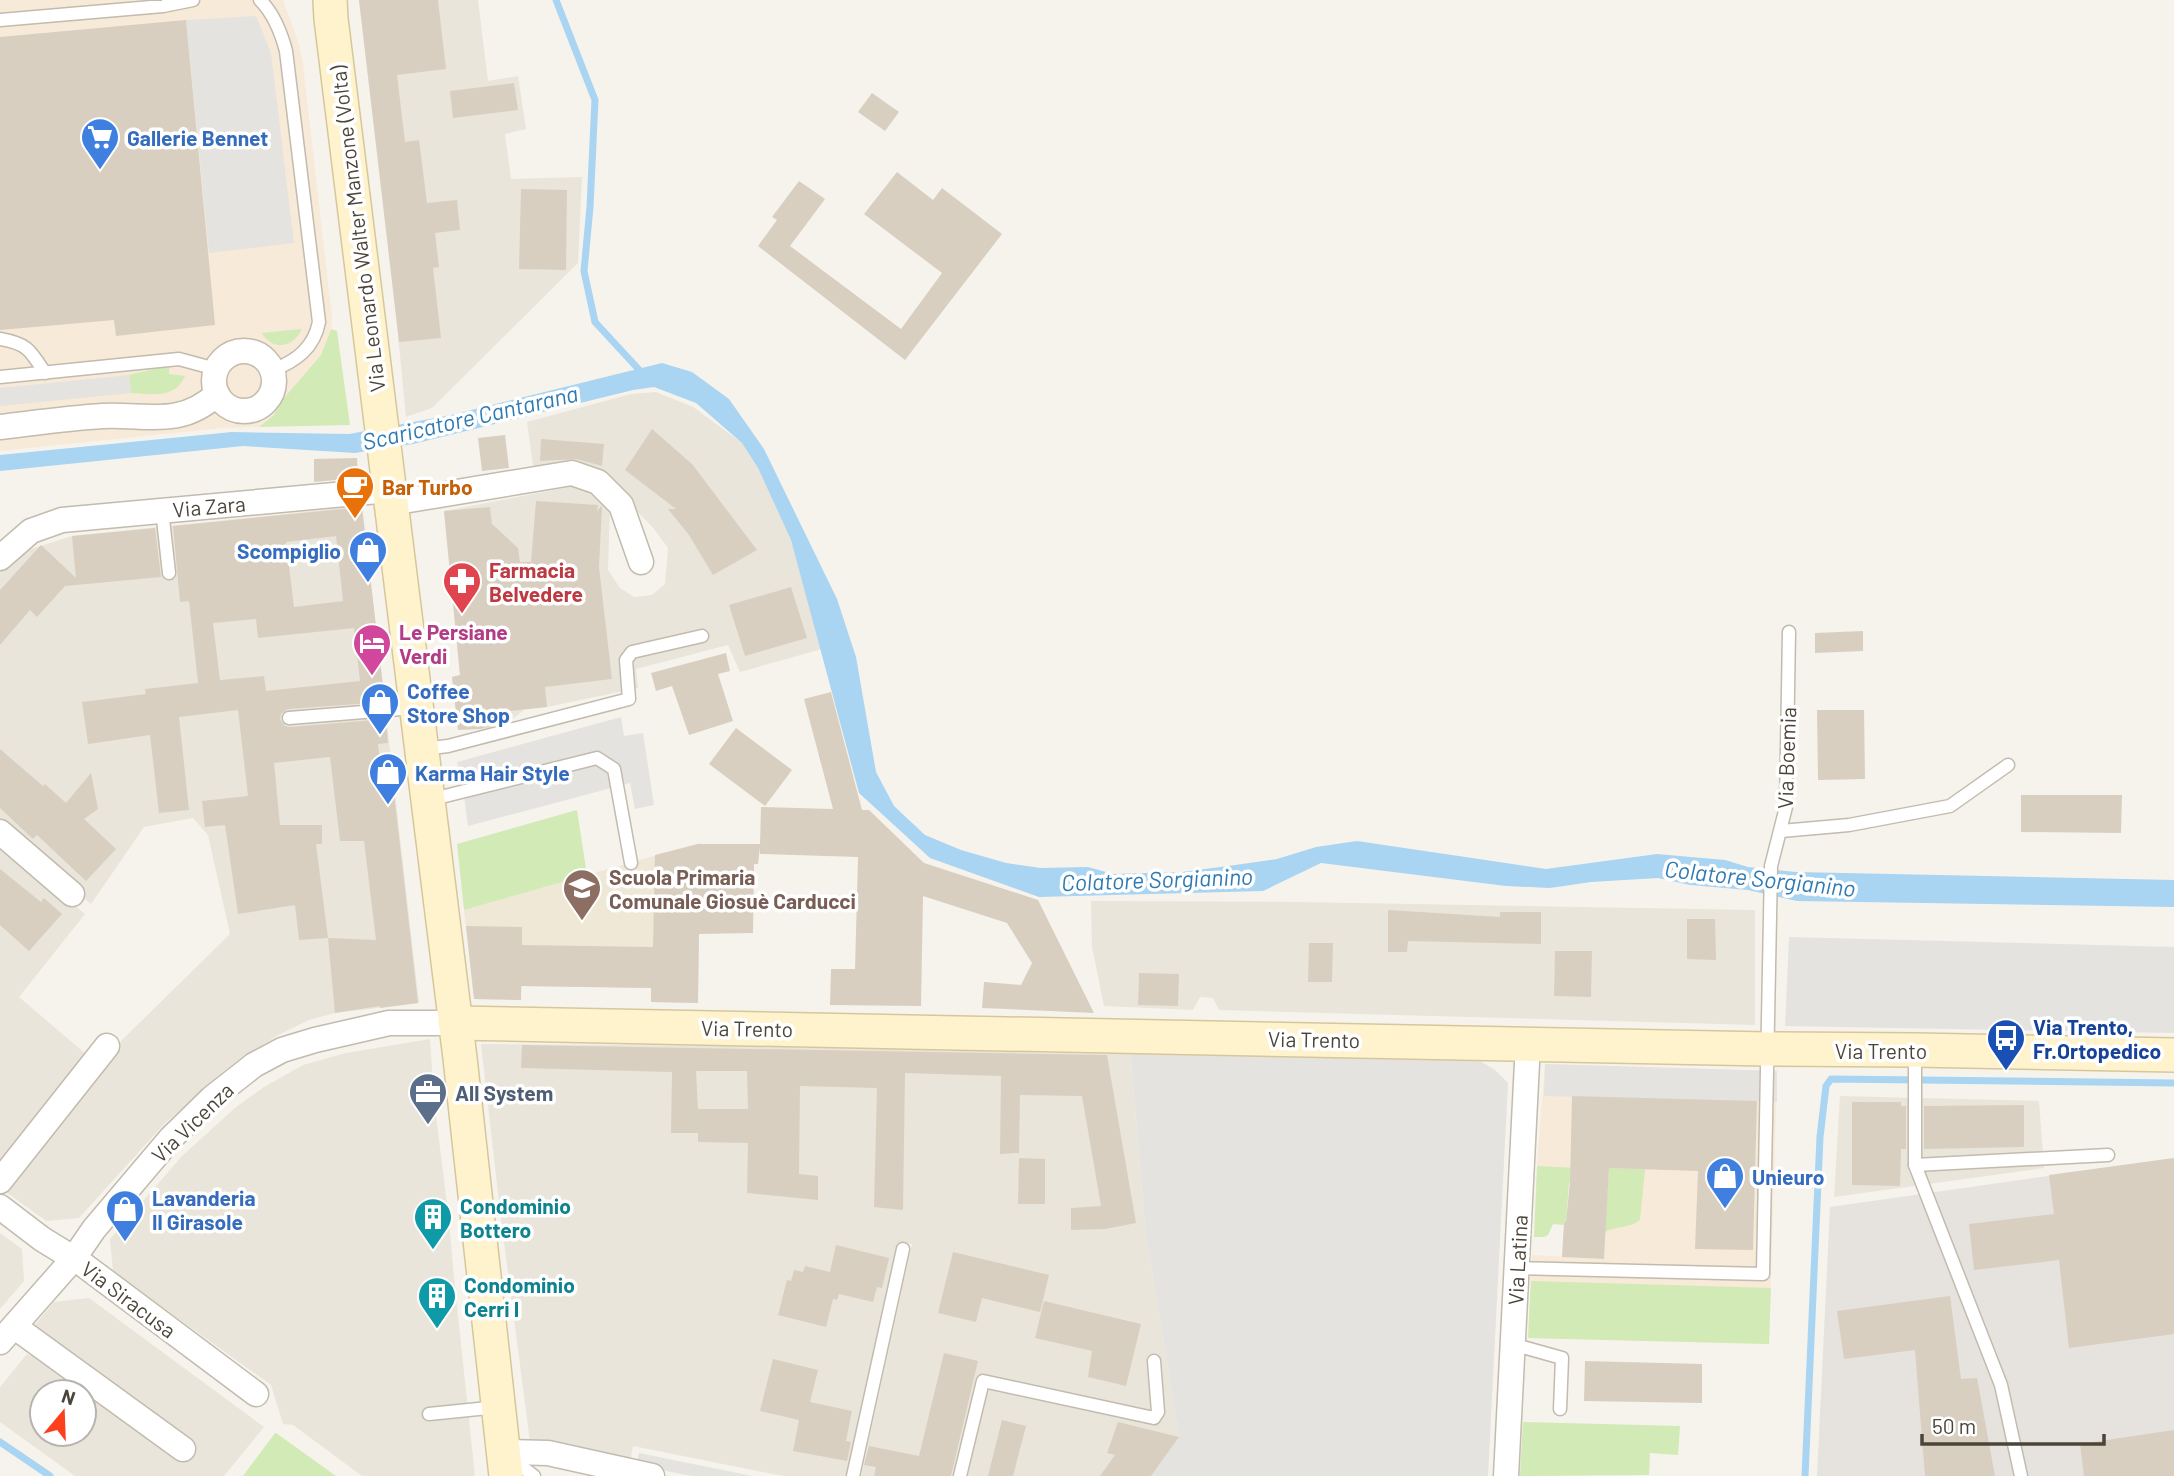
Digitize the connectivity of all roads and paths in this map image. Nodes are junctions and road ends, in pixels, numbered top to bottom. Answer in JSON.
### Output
{"nodes":[{"id":1,"x":193,"y":0,"type":"edge"},
{"id":2,"x":260,"y":0,"type":"edge"},
{"id":3,"x":328,"y":6,"type":"edge"},
{"id":4,"x":0,"y":20,"type":"edge"},
{"id":5,"x":0,"y":340,"type":"edge"},
{"id":6,"x":216,"y":369,"type":"junction"},
{"id":7,"x":273,"y":370,"type":"junction"},
{"id":8,"x":45,"y":373,"type":"junction"},
{"id":9,"x":0,"y":377,"type":"edge"},
{"id":10,"x":217,"y":394,"type":"junction"},
{"id":11,"x":0,"y":427,"type":"edge"},
{"id":12,"x":390,"y":496,"type":"junction"},
{"id":13,"x":162,"y":510,"type":"junction"},
{"id":14,"x":0,"y":558,"type":"edge"},
{"id":15,"x":641,"y":562,"type":"dead end"},
{"id":16,"x":169,"y":572,"type":"dead end"},
{"id":17,"x":1789,"y":632,"type":"dead end"},
{"id":18,"x":702,"y":636,"type":"dead end"},
{"id":19,"x":418,"y":708,"type":"junction"},
{"id":20,"x":289,"y":718,"type":"dead end"},
{"id":21,"x":422,"y":749,"type":"junction"},
{"id":22,"x":2008,"y":765,"type":"dead end"},
{"id":23,"x":428,"y":800,"type":"junction"},
{"id":24,"x":1781,"y":831,"type":"junction"},
{"id":25,"x":0,"y":832,"type":"edge"},
{"id":26,"x":631,"y":863,"type":"dead end"},
{"id":27,"x":72,"y":894,"type":"dead end"},
{"id":28,"x":454,"y":1023,"type":"junction"},
{"id":29,"x":107,"y":1046,"type":"dead end"},
{"id":30,"x":1547,"y":1048,"type":"junction"},
{"id":31,"x":1768,"y":1049,"type":"junction"},
{"id":32,"x":2174,"y":1055,"type":"edge"},
{"id":33,"x":1916,"y":1061,"type":"junction"},
{"id":34,"x":2108,"y":1155,"type":"dead end"},
{"id":35,"x":1915,"y":1165,"type":"junction"},
{"id":36,"x":0,"y":1181,"type":"edge"},
{"id":37,"x":0,"y":1207,"type":"edge"},
{"id":38,"x":902,"y":1249,"type":"dead end"},
{"id":39,"x":74,"y":1258,"type":"junction"},
{"id":40,"x":1516,"y":1268,"type":"junction"},
{"id":41,"x":7,"y":1335,"type":"edge"},
{"id":42,"x":1512,"y":1344,"type":"junction"},
{"id":43,"x":1154,"y":1361,"type":"dead end"},
{"id":44,"x":256,"y":1394,"type":"dead end"},
{"id":45,"x":498,"y":1407,"type":"junction"},
{"id":46,"x":1560,"y":1409,"type":"dead end"},
{"id":47,"x":429,"y":1414,"type":"dead end"},
{"id":48,"x":183,"y":1449,"type":"dead end"},
{"id":49,"x":505,"y":1464,"type":"edge"},
{"id":50,"x":534,"y":1476,"type":"edge"},
{"id":51,"x":653,"y":1476,"type":"edge"},
{"id":52,"x":853,"y":1476,"type":"edge"},
{"id":53,"x":960,"y":1476,"type":"edge"},
{"id":54,"x":1506,"y":1476,"type":"edge"},
{"id":55,"x":2021,"y":1476,"type":"edge"}],
"edges":[{"from":1,"to":4,"type":"lane"},
{"from":2,"to":7,"type":"lane"},
{"from":3,"to":12,"type":"street","name":"Via Leonardo Walter Manzone (Volta)"},
{"from":5,"to":8,"type":"lane"},
{"from":6,"to":7,"type":"street"},
{"from":6,"to":8,"type":"lane"},
{"from":6,"to":10,"type":"street"},
{"from":7,"to":10,"type":"street"},
{"from":8,"to":9,"type":"lane"},
{"from":10,"to":11,"type":"street"},
{"from":12,"to":13,"type":"street","name":"Via Zara"},
{"from":12,"to":15,"type":"street","name":"Via Zara"},
{"from":12,"to":19,"type":"street","name":"Via Leonardo Walter Manzone (Volta)"},
{"from":13,"to":14,"type":"street","name":"Via Zara"},
{"from":13,"to":16,"type":"lane"},
{"from":17,"to":24,"type":"lane","name":"Via Boemia"},
{"from":18,"to":21,"type":"lane"},
{"from":19,"to":20,"type":"lane"},
{"from":19,"to":21,"type":"street","name":"Via Leonardo Walter Manzone (Volta)"},
{"from":21,"to":23,"type":"street","name":"Via Leonardo Walter Manzone (Volta)"},
{"from":22,"to":24,"type":"lane"},
{"from":23,"to":26,"type":"lane"},
{"from":23,"to":28,"type":"street","name":"Via Leonardo Walter Manzone (Volta)"},
{"from":24,"to":31,"type":"lane","name":"Via Boemia"},
{"from":25,"to":27,"type":"street"},
{"from":28,"to":30,"type":"street","name":"Via Trento"},
{"from":28,"to":39,"type":"street","name":"Via Vicenza"},
{"from":28,"to":45,"type":"street","name":"Via Leonardo Walter Manzone (Volta)"},
{"from":29,"to":36,"type":"street"},
{"from":30,"to":31,"type":"street","name":"Via Trento"},
{"from":30,"to":40,"type":"street","name":"Via Latina"},
{"from":31,"to":33,"type":"street","name":"Via Trento"},
{"from":31,"to":40,"type":"lane","name":"Via Boemia"},
{"from":32,"to":33,"type":"street","name":"Via Trento"},
{"from":33,"to":35,"type":"lane"},
{"from":34,"to":35,"type":"lane"},
{"from":35,"to":55,"type":"lane"},
{"from":37,"to":39,"type":"street","name":"Via Siracusa"},
{"from":38,"to":52,"type":"lane"},
{"from":39,"to":41,"type":"street","name":"Via Vicenza"},
{"from":39,"to":44,"type":"street","name":"Via Siracusa"},
{"from":40,"to":42,"type":"street","name":"Via Latina"},
{"from":41,"to":48,"type":"street"},
{"from":42,"to":46,"type":"lane"},
{"from":42,"to":54,"type":"street","name":"Via Latina"},
{"from":43,"to":53,"type":"lane"},
{"from":45,"to":47,"type":"lane"},
{"from":45,"to":49,"type":"street","name":"Via Leonardo Walter Manzone (Volta)"},
{"from":49,"to":50,"type":"lane"},
{"from":49,"to":51,"type":"street"}]}
